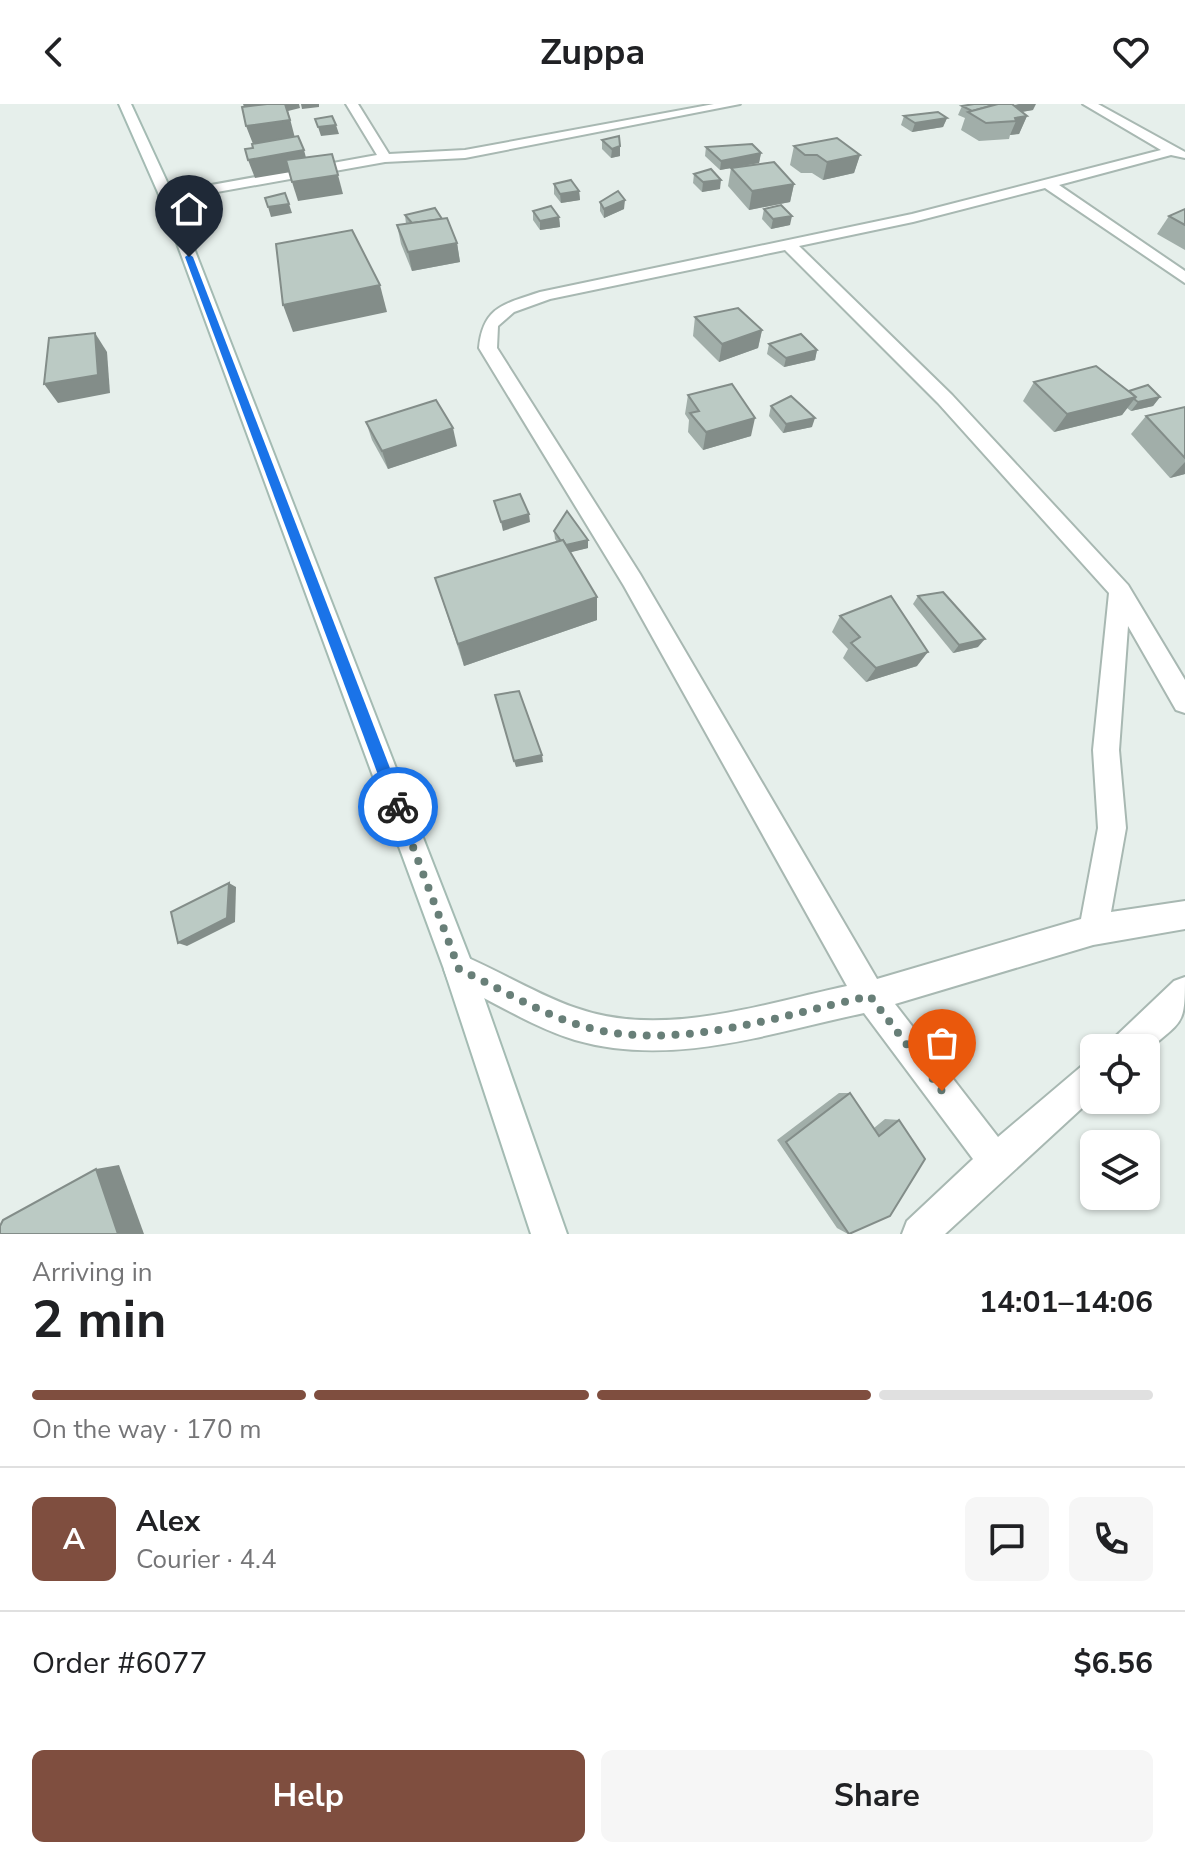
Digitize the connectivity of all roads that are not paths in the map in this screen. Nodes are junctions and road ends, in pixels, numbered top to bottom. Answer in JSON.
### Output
{"nodes":[{"id":1,"x":125,"y":104,"type":"edge"},
{"id":2,"x":352,"y":104,"type":"edge"},
{"id":3,"x":734,"y":104,"type":"edge"},
{"id":4,"x":1089,"y":104,"type":"edge"},
{"id":5,"x":1179,"y":155,"type":"edge"},
{"id":6,"x":385,"y":158,"type":"junction"},
{"id":7,"x":1050,"y":185,"type":"junction"},
{"id":8,"x":167,"y":197,"type":"junction"},
{"id":9,"x":787,"y":243,"type":"junction"},
{"id":10,"x":1185,"y":278,"type":"edge"},
{"id":11,"x":1120,"y":591,"type":"junction"},
{"id":12,"x":1185,"y":702,"type":"edge"},
{"id":13,"x":1185,"y":915,"type":"edge"},
{"id":14,"x":1093,"y":930,"type":"junction"},
{"id":15,"x":459,"y":969,"type":"junction"},
{"id":16,"x":1185,"y":992,"type":"edge"},
{"id":17,"x":870,"y":996,"type":"junction"},
{"id":18,"x":1142,"y":1034,"type":"edge"},
{"id":19,"x":1080,"y":1088,"type":"edge"},
{"id":20,"x":996,"y":1161,"type":"junction"},
{"id":21,"x":549,"y":1234,"type":"edge"},
{"id":22,"x":920,"y":1234,"type":"edge"}],
"edges":[{"from":1,"to":8,"type":"street"},
{"from":2,"to":6,"type":"street"},
{"from":3,"to":6,"type":"street"},
{"from":4,"to":5,"type":"street"},
{"from":5,"to":7,"type":"street"},
{"from":6,"to":8,"type":"street"},
{"from":7,"to":9,"type":"street"},
{"from":7,"to":10,"type":"street"},
{"from":8,"to":15,"type":"street"},
{"from":9,"to":11,"type":"street"},
{"from":9,"to":17,"type":"street"},
{"from":11,"to":12,"type":"street"},
{"from":11,"to":14,"type":"street"},
{"from":13,"to":14,"type":"street"},
{"from":14,"to":17,"type":"street"},
{"from":15,"to":17,"type":"street"},
{"from":15,"to":21,"type":"street"},
{"from":16,"to":18,"type":"street"},
{"from":17,"to":20,"type":"street"},
{"from":19,"to":20,"type":"street"},
{"from":20,"to":22,"type":"street"}]}
